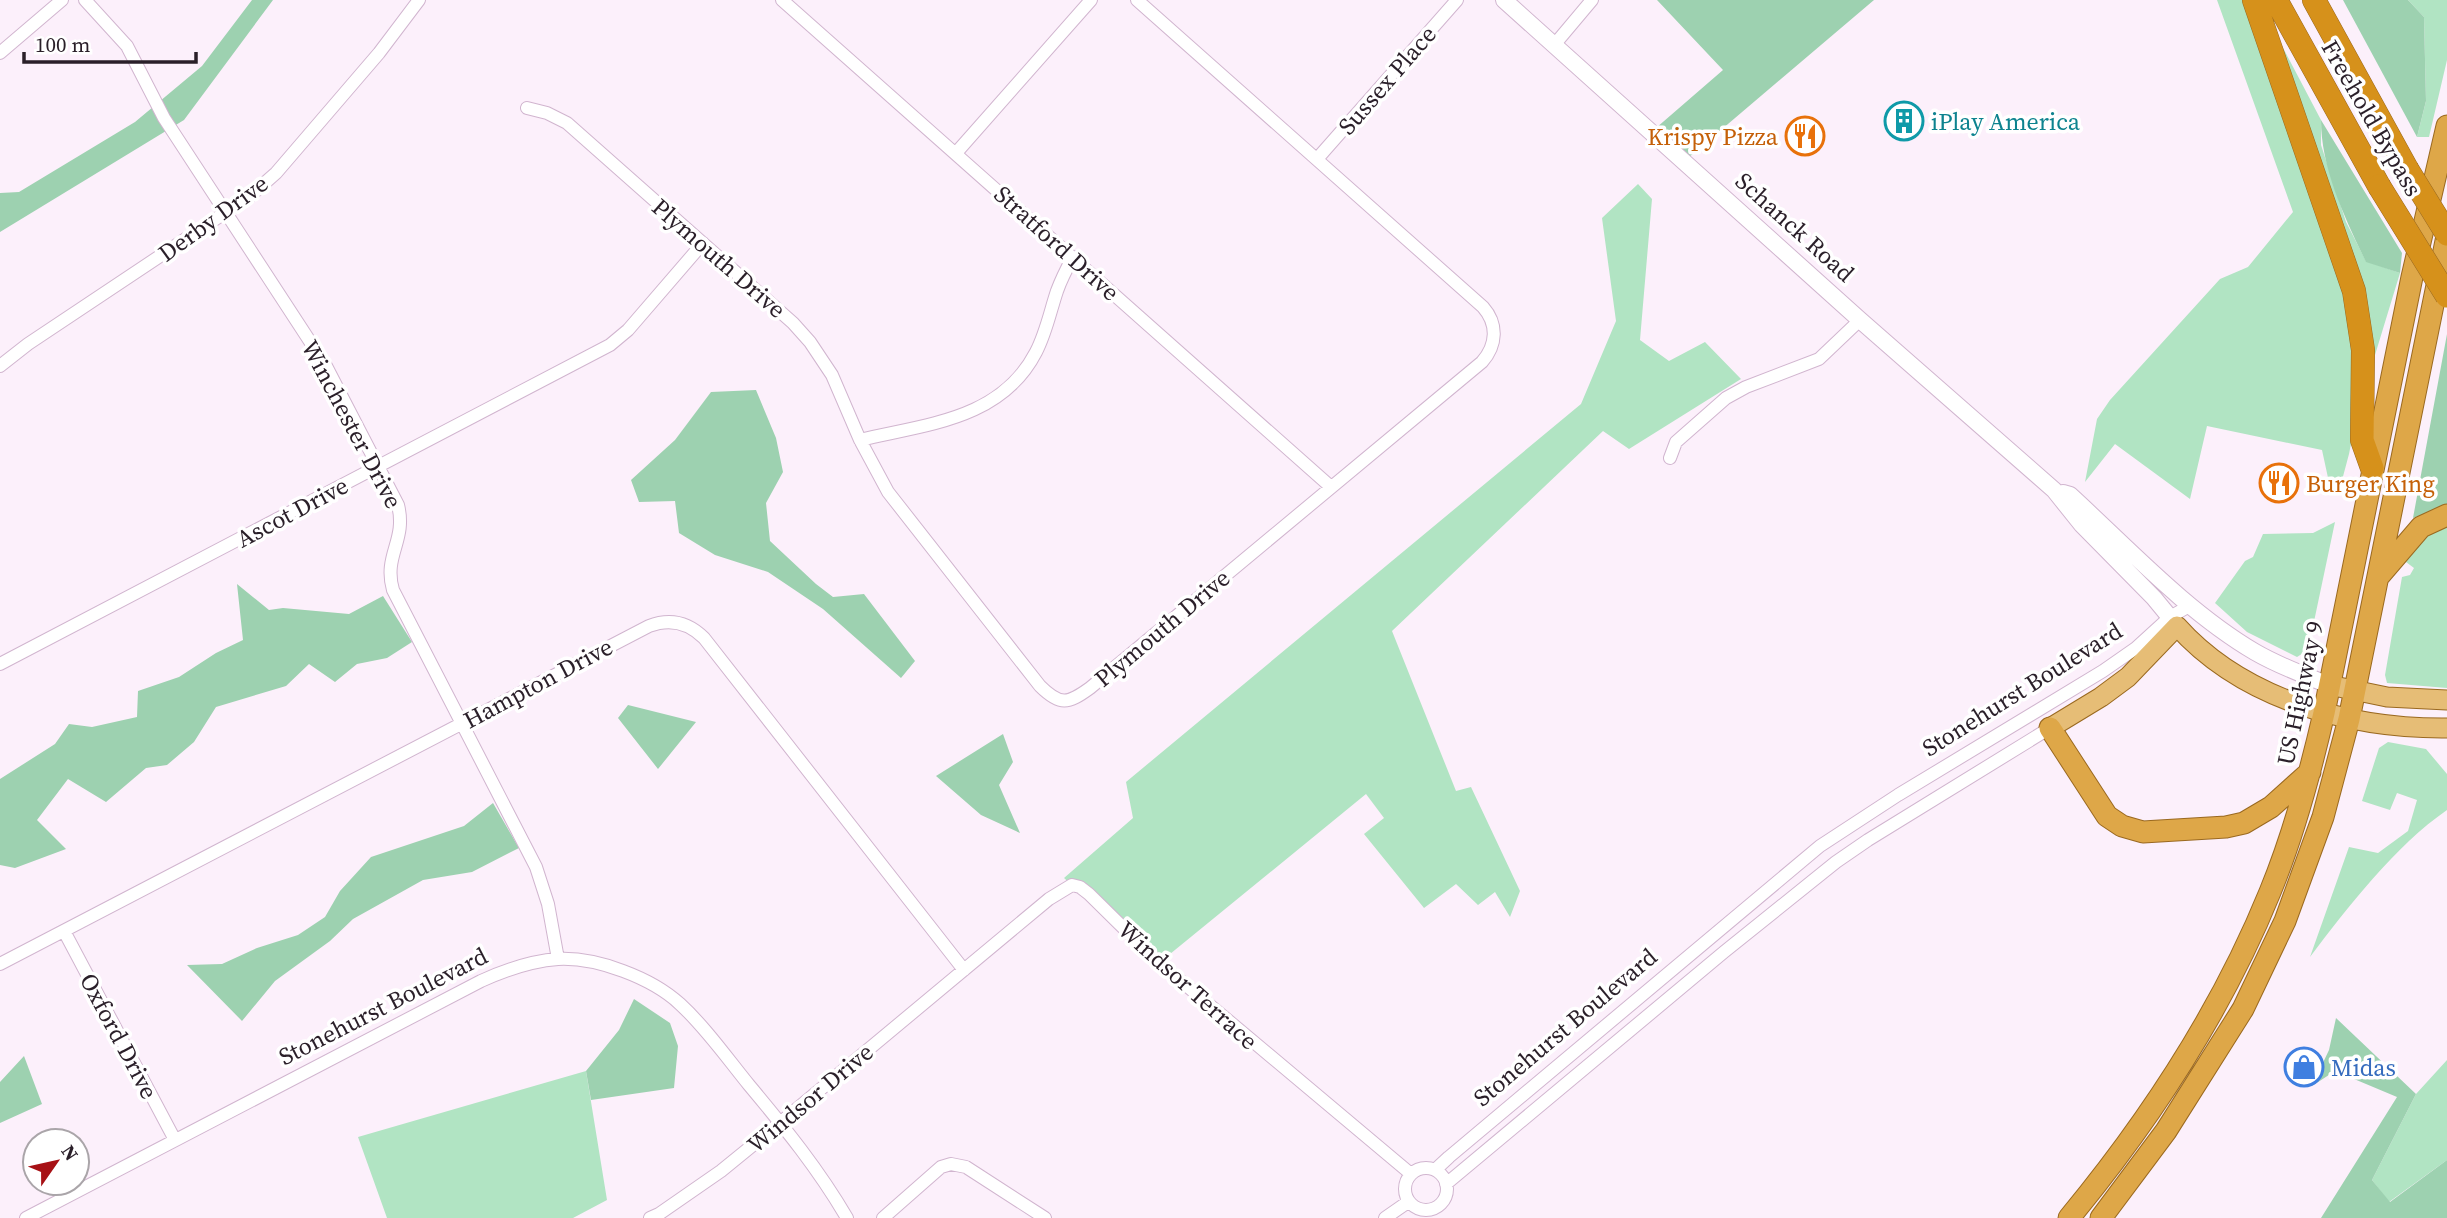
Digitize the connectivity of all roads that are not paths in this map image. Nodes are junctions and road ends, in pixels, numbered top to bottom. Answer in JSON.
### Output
{"nodes":[{"id":1,"x":62,"y":0,"type":"edge"},
{"id":2,"x":85,"y":0,"type":"edge"},
{"id":3,"x":419,"y":0,"type":"edge"},
{"id":4,"x":782,"y":0,"type":"edge"},
{"id":5,"x":1091,"y":0,"type":"edge"},
{"id":6,"x":1137,"y":0,"type":"edge"},
{"id":7,"x":1457,"y":0,"type":"edge"},
{"id":8,"x":1504,"y":0,"type":"edge"},
{"id":9,"x":1592,"y":0,"type":"edge"},
{"id":10,"x":2253,"y":0,"type":"edge"},
{"id":11,"x":2276,"y":0,"type":"edge"},
{"id":12,"x":2314,"y":0,"type":"edge"},
{"id":13,"x":2326,"y":0,"type":"edge"},
{"id":14,"x":2334,"y":39,"type":"junction"},
{"id":15,"x":1555,"y":44,"type":"junction"},
{"id":16,"x":0,"y":53,"type":"edge"},
{"id":17,"x":527,"y":108,"type":"dead end"},
{"id":18,"x":2447,"y":126,"type":"edge"},
{"id":19,"x":956,"y":153,"type":"junction"},
{"id":20,"x":1317,"y":159,"type":"junction"},
{"id":21,"x":226,"y":213,"type":"junction"},
{"id":22,"x":2447,"y":235,"type":"edge"},
{"id":23,"x":703,"y":243,"type":"junction"},
{"id":24,"x":1073,"y":257,"type":"junction"},
{"id":25,"x":2447,"y":296,"type":"edge"},
{"id":26,"x":1860,"y":320,"type":"junction"},
{"id":27,"x":0,"y":366,"type":"edge"},
{"id":28,"x":860,"y":440,"type":"junction"},
{"id":29,"x":1670,"y":458,"type":"dead end"},
{"id":30,"x":379,"y":466,"type":"junction"},
{"id":31,"x":2372,"y":468,"type":"junction"},
{"id":32,"x":1331,"y":487,"type":"junction"},
{"id":33,"x":2054,"y":490,"type":"junction"},
{"id":34,"x":2447,"y":515,"type":"edge"},
{"id":35,"x":2378,"y":577,"type":"junction"},
{"id":36,"x":2191,"y":605,"type":"junction"},
{"id":37,"x":2174,"y":622,"type":"junction"},
{"id":38,"x":0,"y":664,"type":"edge"},
{"id":39,"x":2329,"y":685,"type":"junction"},
{"id":40,"x":2355,"y":691,"type":"junction"},
{"id":41,"x":2447,"y":700,"type":"edge"},
{"id":42,"x":2324,"y":713,"type":"junction"},
{"id":43,"x":2349,"y":719,"type":"junction"},
{"id":44,"x":2020,"y":722,"type":"junction"},
{"id":45,"x":462,"y":723,"type":"junction"},
{"id":46,"x":2050,"y":728,"type":"junction"},
{"id":47,"x":2447,"y":728,"type":"edge"},
{"id":48,"x":1969,"y":752,"type":"junction"},
{"id":49,"x":1980,"y":771,"type":"junction"},
{"id":50,"x":2310,"y":772,"type":"junction"},
{"id":51,"x":1740,"y":912,"type":"junction"},
{"id":52,"x":1754,"y":928,"type":"junction"},
{"id":53,"x":64,"y":931,"type":"junction"},
{"id":54,"x":558,"y":959,"type":"junction"},
{"id":55,"x":0,"y":964,"type":"edge"},
{"id":56,"x":964,"y":970,"type":"junction"},
{"id":57,"x":780,"y":1123,"type":"junction"},
{"id":58,"x":175,"y":1140,"type":"junction"},
{"id":59,"x":1435,"y":1170,"type":"junction"},
{"id":60,"x":1410,"y":1174,"type":"junction"},
{"id":61,"x":1446,"y":1184,"type":"junction"},
{"id":62,"x":1408,"y":1202,"type":"junction"},
{"id":63,"x":26,"y":1218,"type":"edge"},
{"id":64,"x":650,"y":1218,"type":"edge"},
{"id":65,"x":847,"y":1218,"type":"edge"},
{"id":66,"x":883,"y":1218,"type":"edge"},
{"id":67,"x":1045,"y":1218,"type":"edge"},
{"id":68,"x":1385,"y":1218,"type":"edge"},
{"id":69,"x":2069,"y":1218,"type":"edge"},
{"id":70,"x":2101,"y":1218,"type":"edge"}],
"edges":[{"from":1,"to":16,"type":"street"},
{"from":2,"to":21,"type":"street","name":"Winchester Drive"},
{"from":3,"to":21,"type":"street","name":"Derby Drive"},
{"from":4,"to":19,"type":"street","name":"Stratford Drive"},
{"from":5,"to":19,"type":"street"},
{"from":6,"to":20,"type":"street","name":"Plymouth Drive"},
{"from":7,"to":20,"type":"street","name":"Sussex Place"},
{"from":8,"to":15,"type":"street","name":"Schanck Road"},
{"from":9,"to":15,"type":"street"},
{"from":10,"to":31,"type":"highway"},
{"from":11,"to":25,"type":"highway","name":"Freehold Bypass","bridge":true},
{"from":12,"to":14,"type":"highway","name":"Freehold Bypass"},
{"from":13,"to":14,"type":"highway"},
{"from":14,"to":22,"type":"highway","name":"Freehold Bypass","bridge":true},
{"from":15,"to":26,"type":"street","name":"Schanck Road"},
{"from":17,"to":23,"type":"street","name":"Plymouth Drive"},
{"from":18,"to":31,"type":"highway","name":"US Highway 9"},
{"from":19,"to":24,"type":"street","name":"Stratford Drive"},
{"from":20,"to":32,"type":"street","name":"Plymouth Drive"},
{"from":21,"to":27,"type":"street","name":"Derby Drive"},
{"from":21,"to":30,"type":"street","name":"Winchester Drive"},
{"from":22,"to":35,"type":"highway"},
{"from":23,"to":28,"type":"street","name":"Plymouth Drive"},
{"from":23,"to":30,"type":"street","name":"Ascot Drive"},
{"from":24,"to":28,"type":"street"},
{"from":24,"to":32,"type":"street","name":"Stratford Drive"},
{"from":26,"to":29,"type":"street"},
{"from":26,"to":33,"type":"street","name":"Schanck Road"},
{"from":28,"to":32,"type":"street","name":"Plymouth Drive"},
{"from":30,"to":38,"type":"street","name":"Ascot Drive"},
{"from":30,"to":45,"type":"street","name":"Winchester Drive"},
{"from":31,"to":39,"type":"highway","name":"US Highway 9"},
{"from":33,"to":36,"type":"street","name":"Schanck Road"},
{"from":33,"to":37,"type":"street","name":"Schanck Road"},
{"from":34,"to":35,"type":"highway"},
{"from":35,"to":40,"type":"highway"},
{"from":36,"to":37,"type":"street","name":"Stonehurst Boulevard"},
{"from":36,"to":39,"type":"street","name":"Schanck Road"},
{"from":37,"to":42,"type":"main road","name":"Schanck Road"},
{"from":37,"to":44,"type":"street","name":"Stonehurst Boulevard"},
{"from":37,"to":46,"type":"main road","name":"Stonehurst Boulevard"},
{"from":39,"to":40,"type":"main road"},
{"from":39,"to":42,"type":"highway","name":"US Highway 9"},
{"from":40,"to":41,"type":"main road"},
{"from":40,"to":43,"type":"highway"},
{"from":42,"to":43,"type":"main road","name":"Schanck Road"},
{"from":42,"to":50,"type":"highway","name":"US Highway 9"},
{"from":43,"to":47,"type":"main road","name":"Schanck Road"},
{"from":43,"to":70,"type":"highway"},
{"from":44,"to":46,"type":"street"},
{"from":44,"to":48,"type":"street","name":"Stonehurst Boulevard"},
{"from":45,"to":53,"type":"street","name":"Hampton Drive"},
{"from":45,"to":54,"type":"street","name":"Winchester Drive"},
{"from":45,"to":56,"type":"street","name":"Hampton Drive"},
{"from":46,"to":49,"type":"street","name":"Stonehurst Boulevard"},
{"from":46,"to":50,"type":"highway"},
{"from":48,"to":49,"type":"street"},
{"from":48,"to":51,"type":"street","name":"Stonehurst Boulevard"},
{"from":49,"to":52,"type":"street","name":"Stonehurst Boulevard"},
{"from":50,"to":69,"type":"highway","name":"US Highway 9"},
{"from":51,"to":52,"type":"street"},
{"from":51,"to":59,"type":"street","name":"Stonehurst Boulevard"},
{"from":52,"to":61,"type":"street","name":"Stonehurst Boulevard"},
{"from":53,"to":55,"type":"street","name":"Hampton Drive"},
{"from":53,"to":58,"type":"street","name":"Oxford Drive"},
{"from":54,"to":57,"type":"street","name":"Stonehurst Boulevard"},
{"from":54,"to":58,"type":"street","name":"Stonehurst Boulevard"},
{"from":56,"to":57,"type":"street","name":"Windsor Drive"},
{"from":56,"to":60,"type":"street","name":"Windsor Terrace"},
{"from":57,"to":64,"type":"street","name":"Windsor Drive"},
{"from":57,"to":65,"type":"street","name":"Stonehurst Boulevard"},
{"from":58,"to":63,"type":"street","name":"Stonehurst Boulevard"},
{"from":59,"to":60,"type":"street"},
{"from":59,"to":61,"type":"street"},
{"from":60,"to":62,"type":"street"},
{"from":61,"to":62,"type":"street","name":"Stonehurst Boulevard"},
{"from":62,"to":68,"type":"street"},
{"from":66,"to":67,"type":"street"}]}
